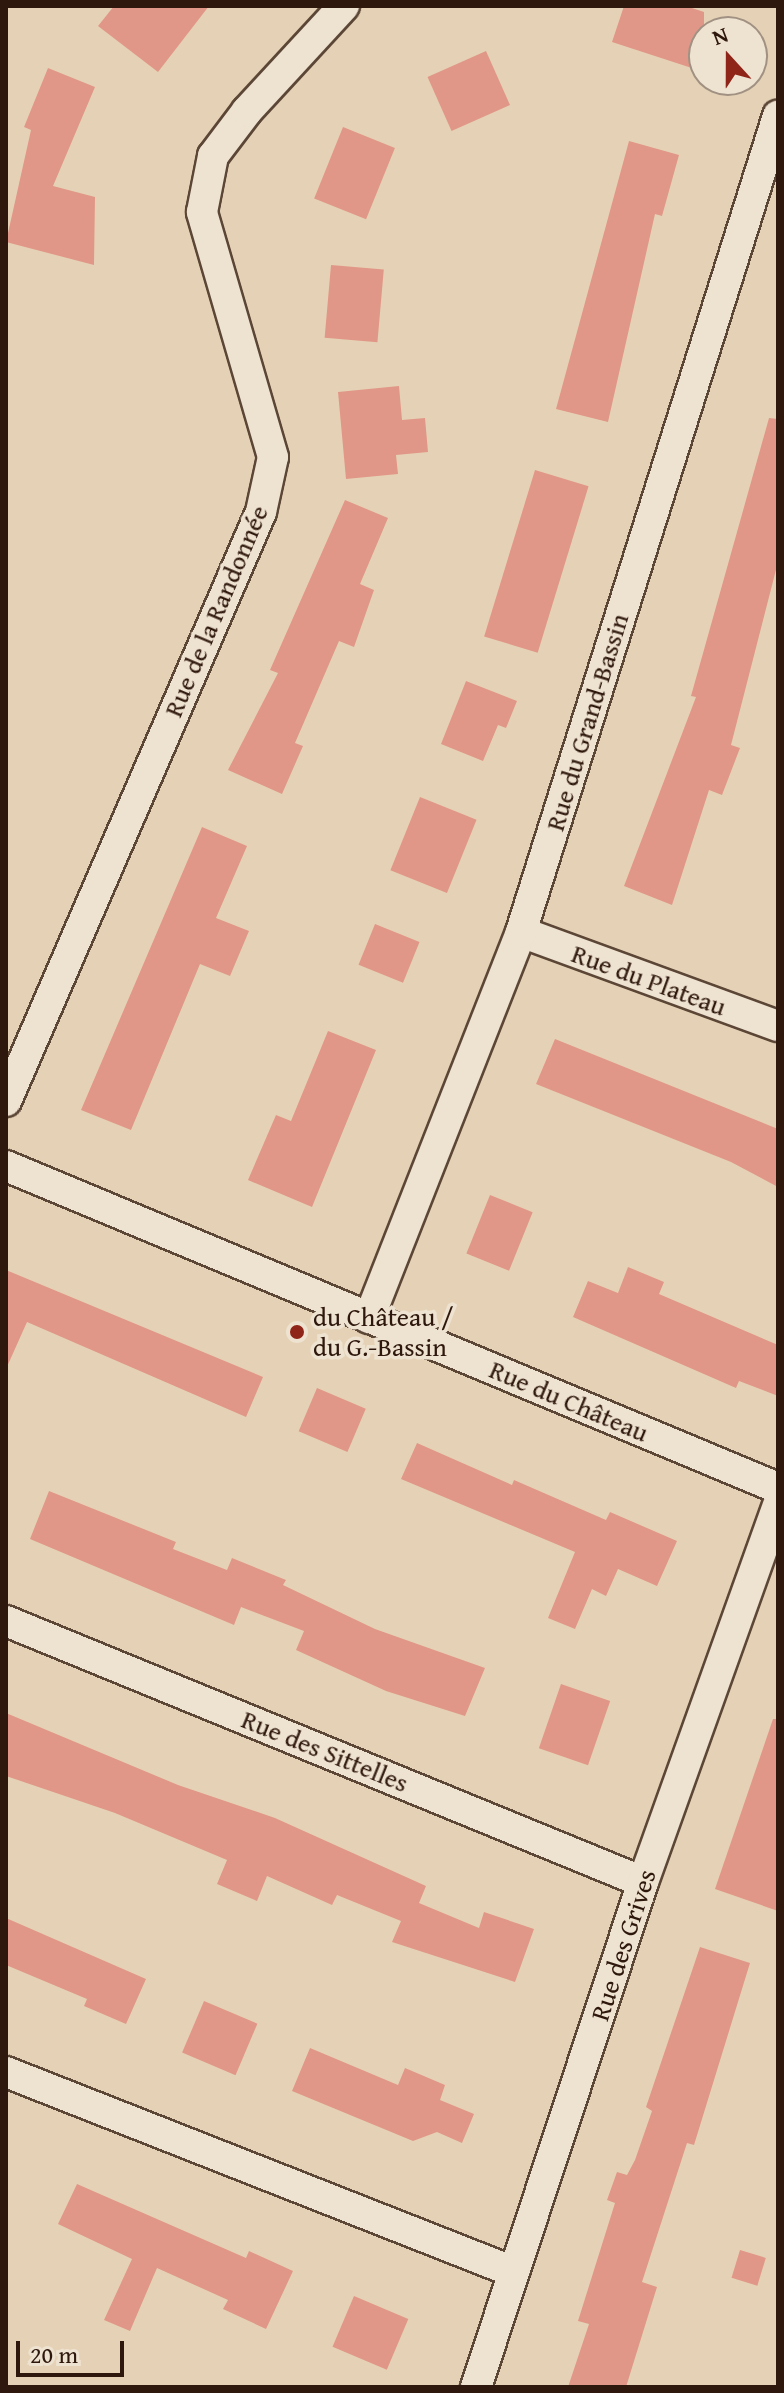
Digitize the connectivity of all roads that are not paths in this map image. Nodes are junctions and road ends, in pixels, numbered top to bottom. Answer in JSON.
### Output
{"nodes":[{"id":1,"x":344,"y":6,"type":"edge"},
{"id":2,"x":778,"y":116,"type":"edge"},
{"id":3,"x":521,"y":932,"type":"junction"},
{"id":4,"x":778,"y":1026,"type":"edge"},
{"id":5,"x":6,"y":1101,"type":"edge"},
{"id":6,"x":6,"y":1166,"type":"edge"},
{"id":7,"x":369,"y":1318,"type":"junction"},
{"id":8,"x":778,"y":1488,"type":"edge"},
{"id":9,"x":778,"y":1505,"type":"edge"},
{"id":10,"x":6,"y":1621,"type":"edge"},
{"id":11,"x":643,"y":1882,"type":"junction"},
{"id":12,"x":6,"y":2072,"type":"edge"},
{"id":13,"x":514,"y":2272,"type":"junction"},
{"id":14,"x":476,"y":2387,"type":"edge"}],
"edges":[{"from":1,"to":5,"type":"street","name":"Rue de la Randonnée"},
{"from":2,"to":3,"type":"street","name":"Rue du Grand-Bassin"},
{"from":3,"to":4,"type":"street","name":"Rue du Plateau"},
{"from":3,"to":7,"type":"street","name":"Rue du Grand-Bassin"},
{"from":6,"to":7,"type":"street","name":"Rue du Château"},
{"from":7,"to":8,"type":"street","name":"Rue du Château"},
{"from":9,"to":11,"type":"street","name":"Rue des Grives"},
{"from":10,"to":11,"type":"street","name":"Rue des Sittelles"},
{"from":11,"to":13,"type":"street","name":"Rue des Grives"},
{"from":12,"to":13,"type":"street"},
{"from":13,"to":14,"type":"street","name":"Rue des Grives"}]}
